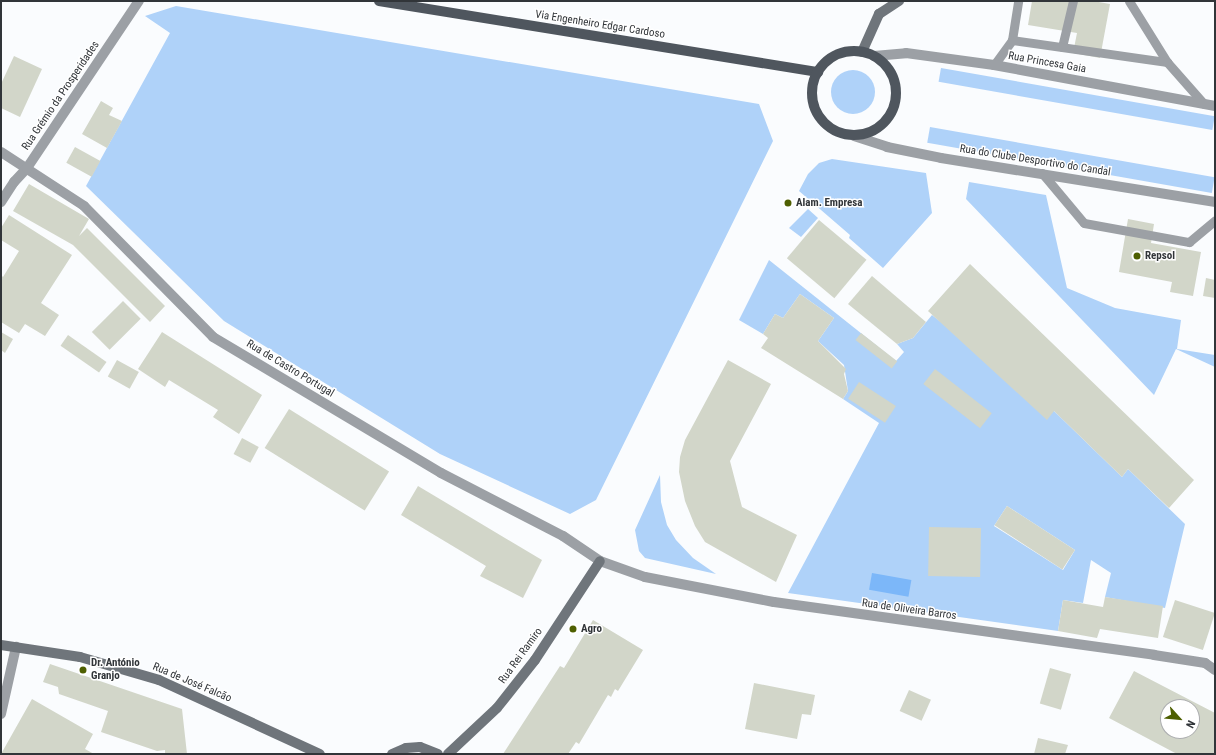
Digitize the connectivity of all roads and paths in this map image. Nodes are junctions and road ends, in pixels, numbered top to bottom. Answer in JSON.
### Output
{"nodes":[{"id":1,"x":139,"y":1,"type":"edge"},
{"id":2,"x":379,"y":1,"type":"edge"},
{"id":3,"x":899,"y":1,"type":"edge"},
{"id":4,"x":1018,"y":1,"type":"edge"},
{"id":5,"x":1073,"y":1,"type":"edge"},
{"id":6,"x":1129,"y":1,"type":"edge"},
{"id":7,"x":1012,"y":40,"type":"junction"},
{"id":8,"x":1062,"y":47,"type":"junction"},
{"id":9,"x":862,"y":52,"type":"junction"},
{"id":10,"x":874,"y":56,"type":"junction"},
{"id":11,"x":1167,"y":62,"type":"junction"},
{"id":12,"x":994,"y":65,"type":"junction"},
{"id":13,"x":818,"y":72,"type":"junction"},
{"id":14,"x":1204,"y":104,"type":"junction"},
{"id":15,"x":1215,"y":106,"type":"edge"},
{"id":16,"x":854,"y":136,"type":"junction"},
{"id":17,"x":1,"y":152,"type":"edge"},
{"id":18,"x":27,"y":168,"type":"junction"},
{"id":19,"x":1042,"y":173,"type":"junction"},
{"id":20,"x":1,"y":202,"type":"edge"},
{"id":21,"x":1215,"y":202,"type":"edge"},
{"id":22,"x":1215,"y":220,"type":"edge"},
{"id":23,"x":600,"y":561,"type":"junction"},
{"id":24,"x":1,"y":645,"type":"edge"},
{"id":25,"x":16,"y":648,"type":"junction"},
{"id":26,"x":1215,"y":670,"type":"edge"},
{"id":27,"x":1,"y":714,"type":"edge"},
{"id":28,"x":320,"y":754,"type":"edge"},
{"id":29,"x":392,"y":754,"type":"edge"},
{"id":30,"x":438,"y":754,"type":"edge"},
{"id":31,"x":448,"y":754,"type":"edge"}],
"edges":[{"from":1,"to":18,"type":"street","name":"Rua Grémio da Prosperidades"},
{"from":2,"to":13,"type":"main road","name":"Via Engenheiro Edgar Cardoso"},
{"from":3,"to":9,"type":"street"},
{"from":4,"to":7,"type":"lane"},
{"from":5,"to":8,"type":"lane"},
{"from":6,"to":11,"type":"lane"},
{"from":7,"to":8,"type":"lane"},
{"from":7,"to":12,"type":"lane"},
{"from":8,"to":11,"type":"lane"},
{"from":9,"to":10,"type":"main road"},
{"from":9,"to":13,"type":"main road"},
{"from":10,"to":12,"type":"street","name":"Rua Princesa Gaia"},
{"from":10,"to":16,"type":"main road"},
{"from":11,"to":14,"type":"lane"},
{"from":12,"to":14,"type":"street","name":"Rua Princesa Gaia"},
{"from":13,"to":16,"type":"main road"},
{"from":14,"to":15,"type":"street","name":"Rua Princesa Gaia"},
{"from":16,"to":19,"type":"street","name":"Rua do Clube Desportivo do Candal"},
{"from":17,"to":18,"type":"street","name":"Rua de Castro Portugal"},
{"from":18,"to":20,"type":"street","name":"Rua Grémio da Prosperidades"},
{"from":18,"to":23,"type":"street","name":"Rua de Castro Portugal"},
{"from":19,"to":21,"type":"street","name":"Rua do Clube Desportivo do Candal"},
{"from":19,"to":22,"type":"lane"},
{"from":23,"to":26,"type":"street","name":"Rua de Oliveira Barros"},
{"from":23,"to":31,"type":"street","name":"Rua Rei Ramiro"},
{"from":24,"to":25,"type":"street","name":"Rua de José Falcão"},
{"from":25,"to":27,"type":"street"},
{"from":25,"to":28,"type":"street","name":"Rua de José Falcão"},
{"from":29,"to":30,"type":"street"}]}
